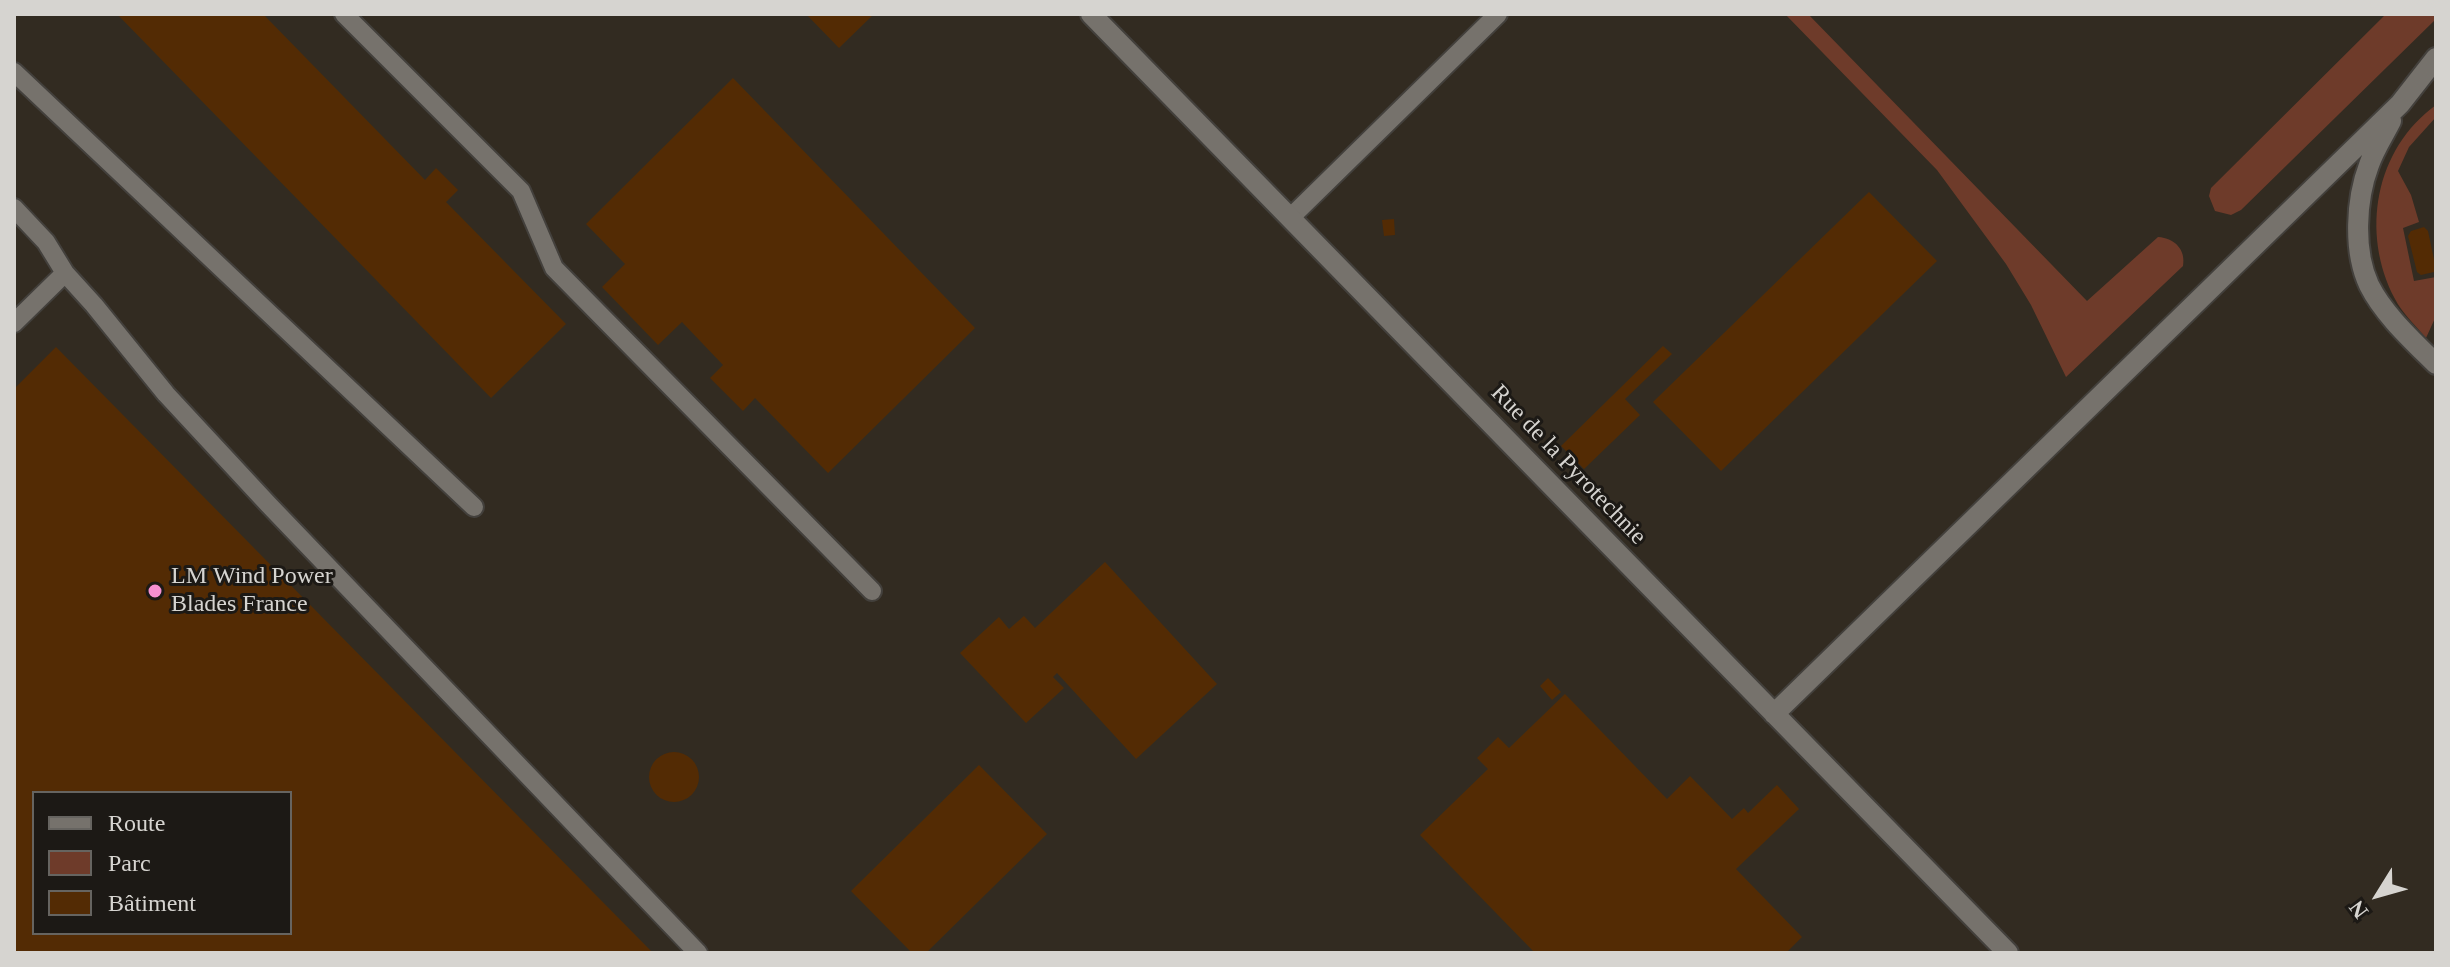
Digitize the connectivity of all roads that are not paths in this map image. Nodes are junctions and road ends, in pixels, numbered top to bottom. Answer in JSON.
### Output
{"nodes":[{"id":1,"x":344,"y":14,"type":"edge"},
{"id":2,"x":1091,"y":14,"type":"edge"},
{"id":3,"x":1498,"y":14,"type":"edge"},
{"id":4,"x":2436,"y":58,"type":"edge"},
{"id":5,"x":14,"y":72,"type":"edge"},
{"id":6,"x":2436,"y":79,"type":"edge"},
{"id":7,"x":2400,"y":104,"type":"junction"},
{"id":8,"x":14,"y":208,"type":"edge"},
{"id":9,"x":1290,"y":218,"type":"junction"},
{"id":10,"x":65,"y":273,"type":"junction"},
{"id":11,"x":14,"y":323,"type":"edge"},
{"id":12,"x":2436,"y":364,"type":"edge"},
{"id":13,"x":474,"y":507,"type":"dead end"},
{"id":14,"x":872,"y":591,"type":"dead end"},
{"id":15,"x":1774,"y":714,"type":"junction"},
{"id":16,"x":698,"y":953,"type":"edge"},
{"id":17,"x":2008,"y":953,"type":"edge"}],
"edges":[{"from":1,"to":14,"type":"lane"},
{"from":2,"to":9,"type":"street","name":"Rue de la Pyrotechnie"},
{"from":3,"to":9,"type":"lane"},
{"from":4,"to":7,"type":"street"},
{"from":5,"to":13,"type":"lane"},
{"from":6,"to":7,"type":"street"},
{"from":7,"to":12,"type":"street"},
{"from":7,"to":15,"type":"street"},
{"from":8,"to":10,"type":"lane"},
{"from":9,"to":15,"type":"street","name":"Rue de la Pyrotechnie"},
{"from":10,"to":11,"type":"lane"},
{"from":10,"to":16,"type":"lane"},
{"from":15,"to":17,"type":"street","name":"Rue de la Pyrotechnie"}]}
